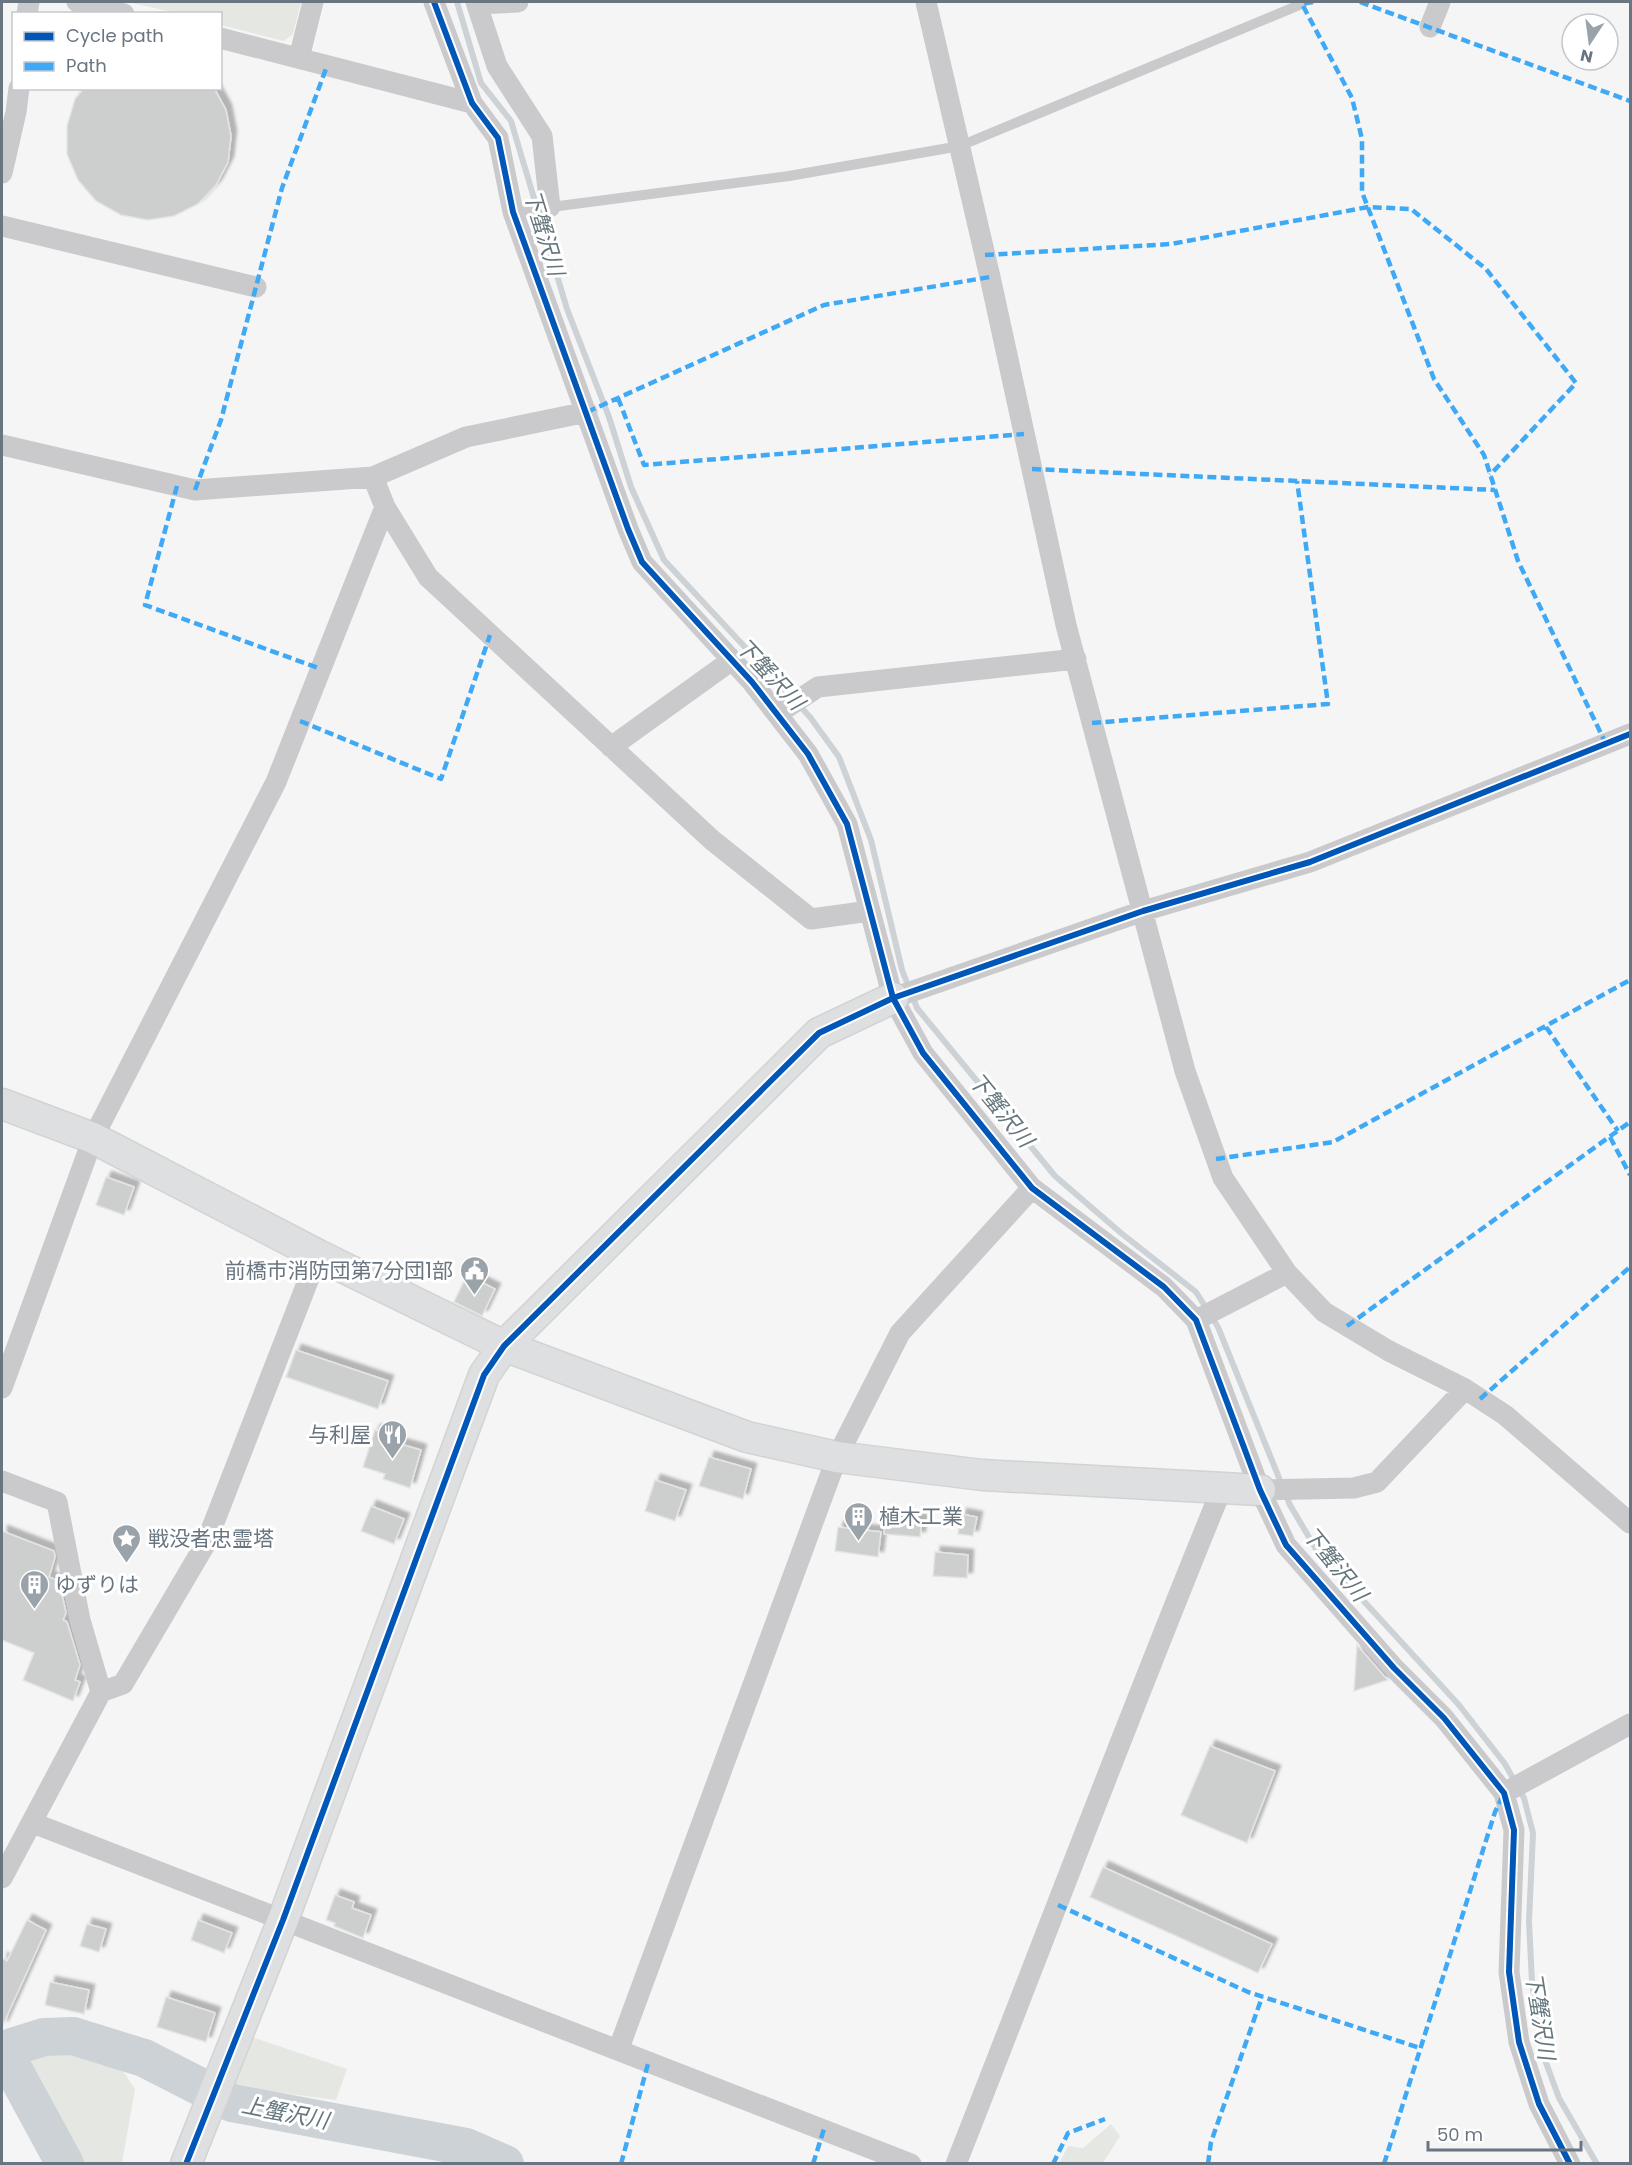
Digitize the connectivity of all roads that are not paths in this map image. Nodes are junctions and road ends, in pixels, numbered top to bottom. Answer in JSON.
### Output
{"nodes":[{"id":1,"x":76,"y":2,"type":"edge"},
{"id":2,"x":313,"y":2,"type":"edge"},
{"id":3,"x":434,"y":2,"type":"edge"},
{"id":4,"x":518,"y":2,"type":"edge"},
{"id":5,"x":926,"y":2,"type":"edge"},
{"id":6,"x":1302,"y":2,"type":"edge"},
{"id":7,"x":1440,"y":2,"type":"edge"},
{"id":8,"x":476,"y":3,"type":"edge"},
{"id":9,"x":116,"y":12,"type":"edge"},
{"id":10,"x":1430,"y":27,"type":"dead end"},
{"id":11,"x":222,"y":39,"type":"edge"},
{"id":12,"x":299,"y":58,"type":"junction"},
{"id":13,"x":19,"y":90,"type":"edge"},
{"id":14,"x":472,"y":103,"type":"junction"},
{"id":15,"x":960,"y":146,"type":"junction"},
{"id":16,"x":2,"y":173,"type":"edge"},
{"id":17,"x":550,"y":207,"type":"junction"},
{"id":18,"x":513,"y":212,"type":"junction"},
{"id":19,"x":2,"y":226,"type":"edge"},
{"id":20,"x":256,"y":287,"type":"dead end"},
{"id":21,"x":587,"y":412,"type":"junction"},
{"id":22,"x":2,"y":445,"type":"edge"},
{"id":23,"x":373,"y":477,"type":"junction"},
{"id":24,"x":385,"y":507,"type":"junction"},
{"id":25,"x":1076,"y":659,"type":"junction"},
{"id":26,"x":732,"y":660,"type":"junction"},
{"id":27,"x":777,"y":714,"type":"junction"},
{"id":28,"x":1630,"y":734,"type":"edge"},
{"id":29,"x":611,"y":747,"type":"junction"},
{"id":30,"x":870,"y":911,"type":"junction"},
{"id":31,"x":1143,"y":911,"type":"junction"},
{"id":32,"x":893,"y":998,"type":"junction"},
{"id":33,"x":2,"y":1104,"type":"edge"},
{"id":34,"x":93,"y":1138,"type":"junction"},
{"id":35,"x":1032,"y":1188,"type":"junction"},
{"id":36,"x":318,"y":1255,"type":"junction"},
{"id":37,"x":1287,"y":1274,"type":"junction"},
{"id":38,"x":1196,"y":1320,"type":"junction"},
{"id":39,"x":504,"y":1346,"type":"junction"},
{"id":40,"x":2,"y":1388,"type":"edge"},
{"id":41,"x":1465,"y":1389,"type":"junction"},
{"id":42,"x":837,"y":1457,"type":"junction"},
{"id":43,"x":2,"y":1481,"type":"edge"},
{"id":44,"x":1221,"y":1488,"type":"junction"},
{"id":45,"x":1260,"y":1490,"type":"junction"},
{"id":46,"x":1630,"y":1523,"type":"edge"},
{"id":47,"x":101,"y":1692,"type":"junction"},
{"id":48,"x":1630,"y":1724,"type":"edge"},
{"id":49,"x":1504,"y":1793,"type":"junction"},
{"id":50,"x":33,"y":1823,"type":"junction"},
{"id":51,"x":2,"y":1878,"type":"edge"},
{"id":52,"x":283,"y":1920,"type":"junction"},
{"id":53,"x":619,"y":2048,"type":"junction"},
{"id":54,"x":186,"y":2163,"type":"edge"},
{"id":55,"x":911,"y":2163,"type":"edge"},
{"id":56,"x":956,"y":2163,"type":"edge"},
{"id":57,"x":1570,"y":2163,"type":"edge"}],
"edges":[{"from":1,"to":9,"type":"street"},
{"from":2,"to":12,"type":"street"},
{"from":3,"to":14,"type":"street"},
{"from":4,"to":8,"type":"street"},
{"from":5,"to":15,"type":"street"},
{"from":6,"to":15,"type":"lane"},
{"from":7,"to":10,"type":"street"},
{"from":8,"to":17,"type":"street"},
{"from":11,"to":12,"type":"street"},
{"from":12,"to":14,"type":"street"},
{"from":13,"to":16,"type":"street"},
{"from":14,"to":18,"type":"street"},
{"from":15,"to":17,"type":"lane"},
{"from":15,"to":25,"type":"street"},
{"from":17,"to":18,"type":"lane"},
{"from":18,"to":21,"type":"street"},
{"from":19,"to":20,"type":"street"},
{"from":21,"to":23,"type":"street"},
{"from":21,"to":26,"type":"street"},
{"from":22,"to":23,"type":"street"},
{"from":23,"to":24,"type":"street"},
{"from":24,"to":29,"type":"street"},
{"from":24,"to":34,"type":"street"},
{"from":25,"to":27,"type":"street"},
{"from":25,"to":31,"type":"street"},
{"from":26,"to":27,"type":"street"},
{"from":26,"to":29,"type":"street"},
{"from":27,"to":30,"type":"street"},
{"from":28,"to":31,"type":"street"},
{"from":29,"to":30,"type":"street"},
{"from":30,"to":32,"type":"street"},
{"from":31,"to":32,"type":"street"},
{"from":31,"to":37,"type":"street"},
{"from":32,"to":35,"type":"street"},
{"from":32,"to":39,"type":"street"},
{"from":33,"to":34,"type":"street"},
{"from":34,"to":36,"type":"street"},
{"from":34,"to":40,"type":"street"},
{"from":35,"to":38,"type":"street"},
{"from":35,"to":42,"type":"street"},
{"from":36,"to":39,"type":"street"},
{"from":36,"to":47,"type":"street"},
{"from":37,"to":38,"type":"street"},
{"from":37,"to":41,"type":"street"},
{"from":38,"to":45,"type":"street"},
{"from":39,"to":42,"type":"street"},
{"from":39,"to":52,"type":"street"},
{"from":41,"to":45,"type":"street"},
{"from":41,"to":46,"type":"street"},
{"from":42,"to":44,"type":"street"},
{"from":42,"to":53,"type":"street"},
{"from":43,"to":47,"type":"street"},
{"from":44,"to":45,"type":"street"},
{"from":44,"to":56,"type":"street"},
{"from":45,"to":49,"type":"street"},
{"from":47,"to":50,"type":"street"},
{"from":48,"to":49,"type":"street"},
{"from":49,"to":57,"type":"street"},
{"from":50,"to":51,"type":"street"},
{"from":50,"to":52,"type":"street"},
{"from":52,"to":53,"type":"street"},
{"from":52,"to":54,"type":"street"},
{"from":53,"to":55,"type":"street"}]}
